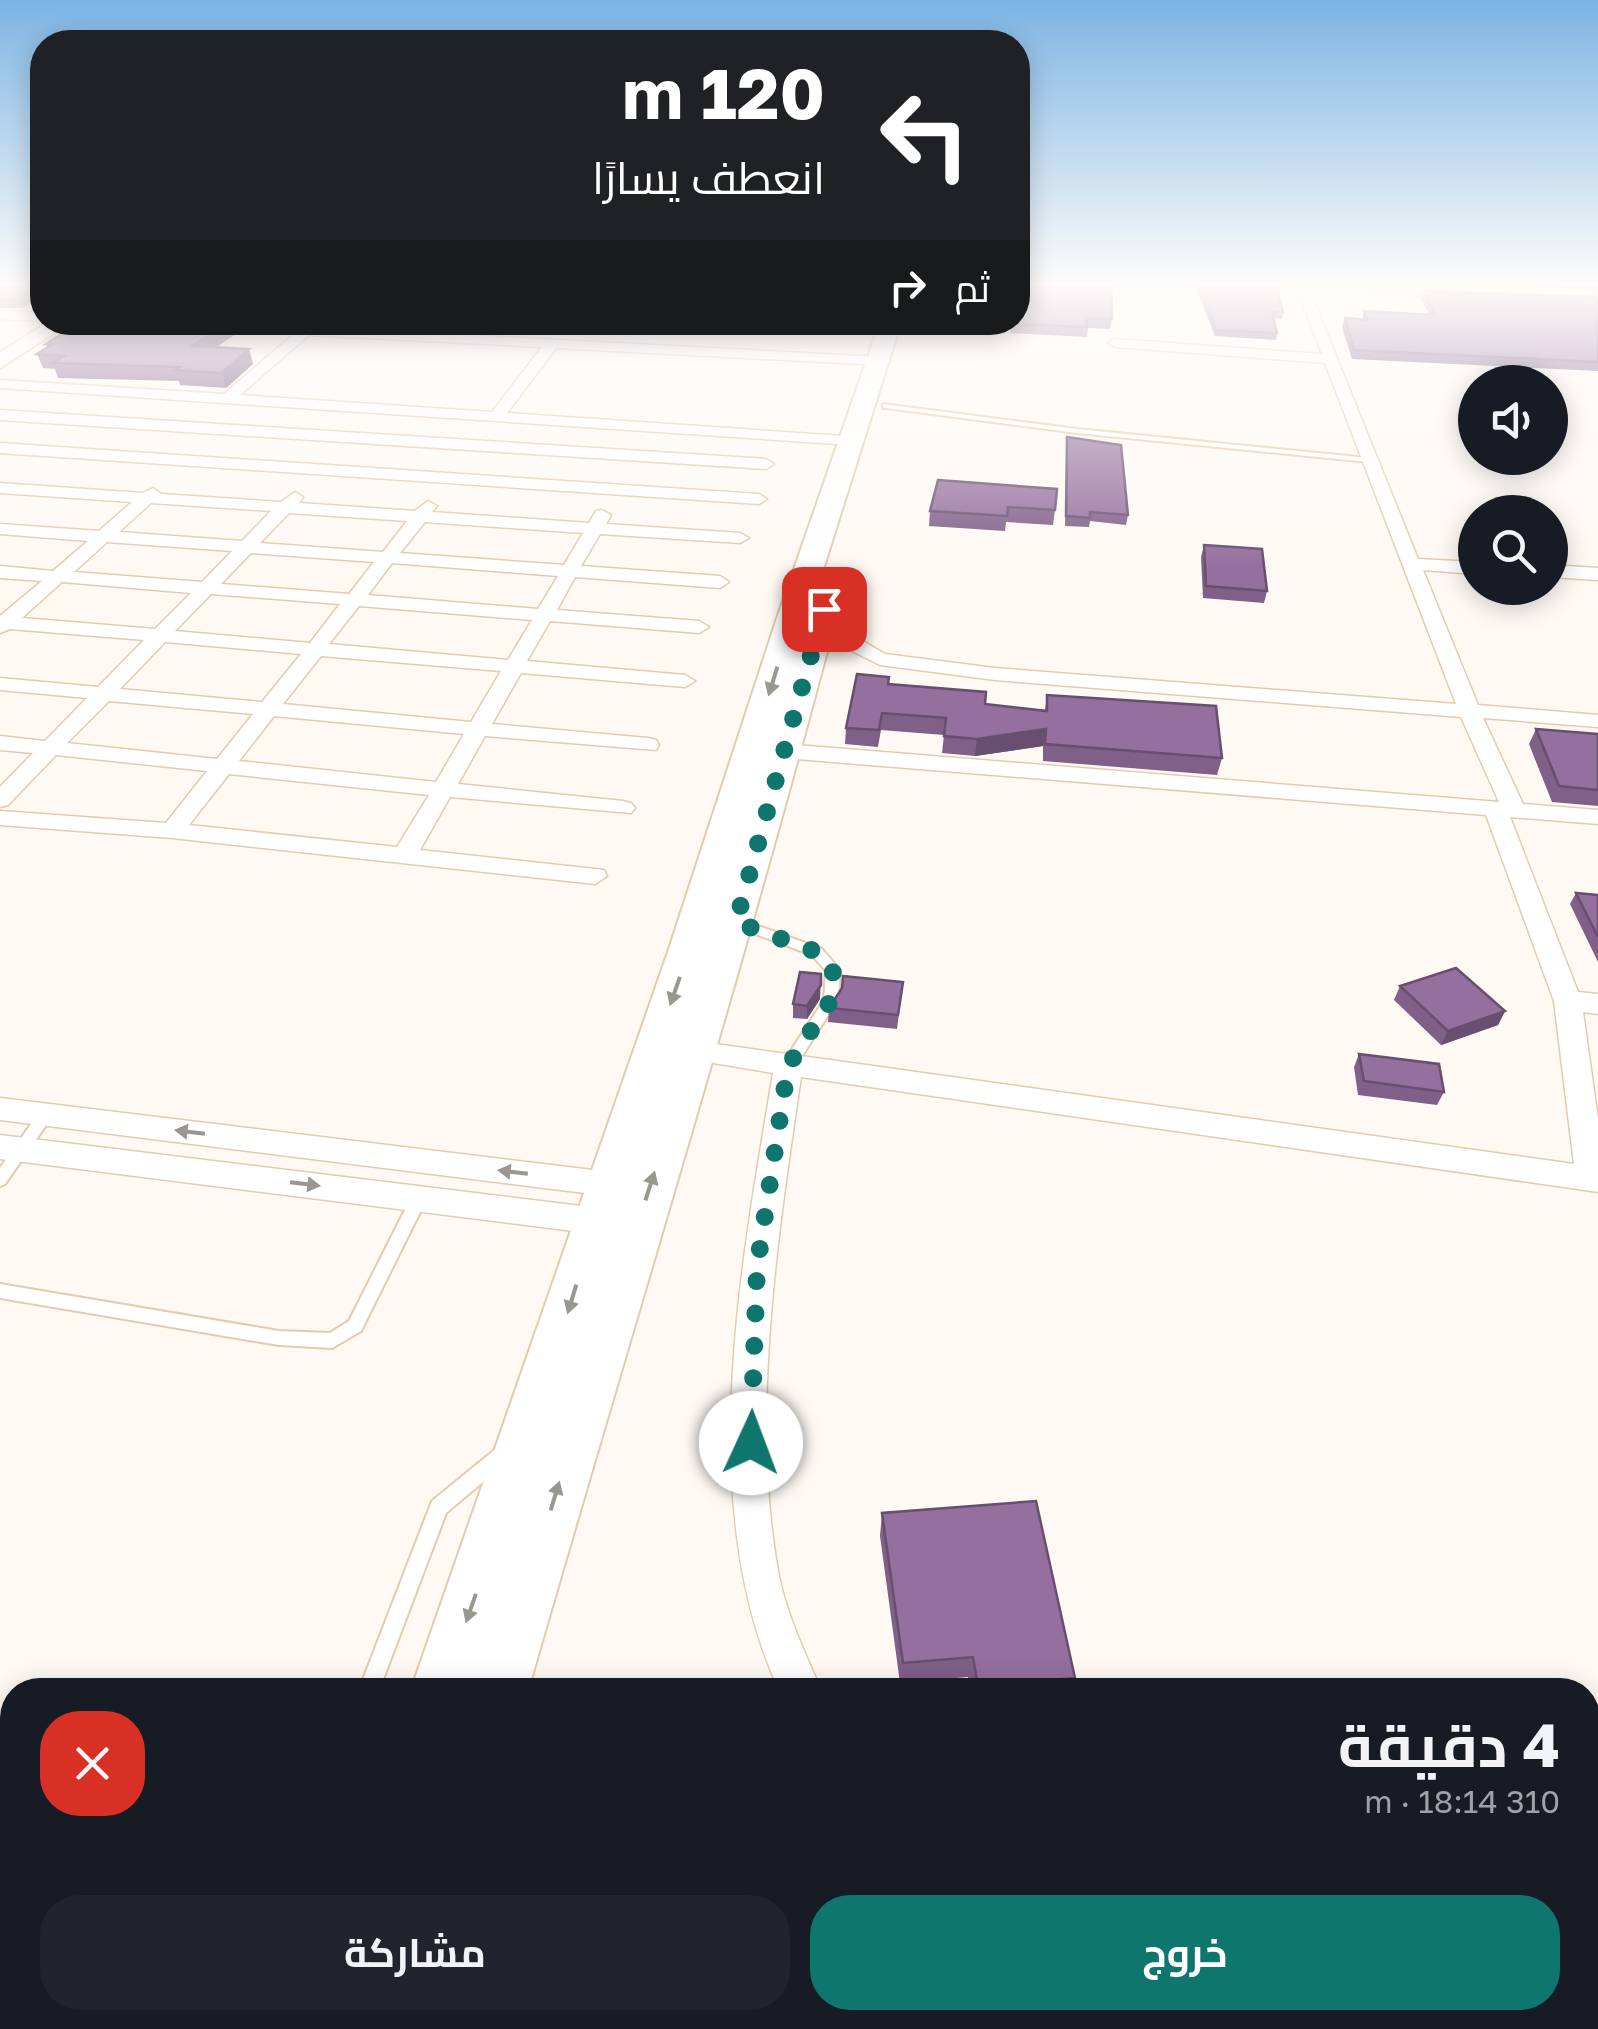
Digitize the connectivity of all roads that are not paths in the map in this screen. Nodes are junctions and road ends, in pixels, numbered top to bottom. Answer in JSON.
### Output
{"nodes":[{"id":1,"x":250,"y":379,"type":"edge"},
{"id":2,"x":526,"y":379,"type":"edge"},
{"id":3,"x":873,"y":379,"type":"edge"},
{"id":4,"x":893,"y":379,"type":"edge"},
{"id":5,"x":1337,"y":379,"type":"edge"},
{"id":6,"x":0,"y":384,"type":"edge"},
{"id":7,"x":226,"y":399,"type":"junction"},
{"id":8,"x":104,"y":402,"type":"dead end"},
{"id":9,"x":886,"y":406,"type":"junction"},
{"id":10,"x":245,"y":412,"type":"dead end"},
{"id":11,"x":0,"y":415,"type":"edge"},
{"id":12,"x":80,"y":420,"type":"junction"},
{"id":13,"x":494,"y":421,"type":"junction"},
{"id":14,"x":368,"y":423,"type":"dead end"},
{"id":15,"x":225,"y":430,"type":"junction"},
{"id":16,"x":652,"y":435,"type":"dead end"},
{"id":17,"x":352,"y":438,"type":"junction"},
{"id":18,"x":852,"y":440,"type":"junction"},
{"id":19,"x":476,"y":445,"type":"junction"},
{"id":20,"x":0,"y":448,"type":"edge"},
{"id":21,"x":38,"y":450,"type":"junction"},
{"id":22,"x":638,"y":456,"type":"junction"},
{"id":23,"x":1368,"y":460,"type":"junction"},
{"id":24,"x":766,"y":464,"type":"dead end"},
{"id":25,"x":321,"y":470,"type":"junction"},
{"id":26,"x":0,"y":478,"type":"edge"},
{"id":27,"x":168,"y":479,"type":"junction"},
{"id":28,"x":448,"y":479,"type":"junction"},
{"id":29,"x":0,"y":488,"type":"edge"},
{"id":30,"x":617,"y":489,"type":"junction"},
{"id":31,"x":759,"y":500,"type":"dead end"},
{"id":32,"x":286,"y":506,"type":"junction"},
{"id":33,"x":420,"y":516,"type":"junction"},
{"id":34,"x":594,"y":527,"type":"junction"},
{"id":35,"x":0,"y":529,"type":"edge"},
{"id":36,"x":104,"y":536,"type":"junction"},
{"id":37,"x":740,"y":538,"type":"dead end"},
{"id":38,"x":246,"y":548,"type":"junction"},
{"id":39,"x":389,"y":557,"type":"junction"},
{"id":40,"x":1410,"y":564,"type":"junction"},
{"id":41,"x":1458,"y":567,"type":"edge"},
{"id":42,"x":571,"y":571,"type":"junction"},
{"id":43,"x":0,"y":572,"type":"edge"},
{"id":44,"x":1568,"y":573,"type":"edge"},
{"id":45,"x":1598,"y":574,"type":"edge"},
{"id":46,"x":58,"y":576,"type":"junction"},
{"id":47,"x":720,"y":582,"type":"dead end"},
{"id":48,"x":206,"y":588,"type":"junction"},
{"id":49,"x":355,"y":600,"type":"junction"},
{"id":50,"x":810,"y":608,"type":"junction"},
{"id":51,"x":543,"y":613,"type":"junction"},
{"id":52,"x":2,"y":624,"type":"edge"},
{"id":53,"x":699,"y":627,"type":"dead end"},
{"id":54,"x":159,"y":636,"type":"junction"},
{"id":55,"x":316,"y":648,"type":"junction"},
{"id":56,"x":514,"y":667,"type":"junction"},
{"id":57,"x":685,"y":681,"type":"dead end"},
{"id":58,"x":0,"y":684,"type":"edge"},
{"id":59,"x":107,"y":693,"type":"junction"},
{"id":60,"x":268,"y":707,"type":"junction"},
{"id":61,"x":1470,"y":713,"type":"junction"},
{"id":62,"x":1598,"y":721,"type":"edge"},
{"id":63,"x":481,"y":726,"type":"junction"},
{"id":64,"x":0,"y":742,"type":"edge"},
{"id":65,"x":648,"y":744,"type":"dead end"},
{"id":66,"x":54,"y":747,"type":"junction"},
{"id":67,"x":784,"y":751,"type":"junction"},
{"id":68,"x":224,"y":764,"type":"junction"},
{"id":69,"x":442,"y":786,"type":"junction"},
{"id":70,"x":0,"y":800,"type":"edge"},
{"id":71,"x":623,"y":808,"type":"dead end"},
{"id":72,"x":1504,"y":810,"type":"junction"},
{"id":73,"x":1598,"y":817,"type":"edge"},
{"id":74,"x":0,"y":818,"type":"edge"},
{"id":75,"x":172,"y":830,"type":"junction"},
{"id":76,"x":405,"y":856,"type":"junction"},
{"id":77,"x":595,"y":876,"type":"dead end"},
{"id":78,"x":736,"y":922,"type":"junction"},
{"id":79,"x":1568,"y":1001,"type":"junction"},
{"id":80,"x":1598,"y":1004,"type":"edge"},
{"id":81,"x":694,"y":1050,"type":"junction"},
{"id":82,"x":788,"y":1066,"type":"junction"},
{"id":83,"x":0,"y":1109,"type":"edge"},
{"id":84,"x":46,"y":1114,"type":"junction"},
{"id":85,"x":9,"y":1148,"type":"edge"},
{"id":86,"x":0,"y":1180,"type":"edge"},
{"id":87,"x":1595,"y":1180,"type":"edge"},
{"id":88,"x":419,"y":1198,"type":"junction"},
{"id":89,"x":603,"y":1202,"type":"junction"},
{"id":90,"x":0,"y":1290,"type":"edge"},
{"id":91,"x":530,"y":1431,"type":"junction"},
{"id":92,"x":374,"y":1678,"type":"edge"},
{"id":93,"x":447,"y":1678,"type":"edge"},
{"id":94,"x":500,"y":1678,"type":"edge"},
{"id":95,"x":794,"y":1678,"type":"edge"}],
"edges":[{"from":1,"to":7,"type":"street"},
{"from":2,"to":13,"type":"street"},
{"from":3,"to":18,"type":"main road"},
{"from":4,"to":9,"type":"main road"},
{"from":5,"to":23,"type":"street"},
{"from":6,"to":7,"type":"street"},
{"from":7,"to":13,"type":"street"},
{"from":8,"to":12,"type":"street"},
{"from":9,"to":23,"type":"lane"},
{"from":9,"to":50,"type":"main road"},
{"from":10,"to":15,"type":"street"},
{"from":11,"to":12,"type":"street"},
{"from":12,"to":15,"type":"street"},
{"from":12,"to":21,"type":"street"},
{"from":13,"to":18,"type":"street"},
{"from":13,"to":19,"type":"street"},
{"from":14,"to":17,"type":"street"},
{"from":15,"to":17,"type":"street"},
{"from":15,"to":27,"type":"street"},
{"from":16,"to":22,"type":"street"},
{"from":17,"to":19,"type":"street"},
{"from":17,"to":25,"type":"street"},
{"from":18,"to":50,"type":"main road"},
{"from":19,"to":22,"type":"street"},
{"from":19,"to":28,"type":"street"},
{"from":20,"to":21,"type":"street"},
{"from":21,"to":26,"type":"street"},
{"from":21,"to":27,"type":"street"},
{"from":22,"to":24,"type":"street"},
{"from":22,"to":30,"type":"street"},
{"from":23,"to":40,"type":"street"},
{"from":25,"to":27,"type":"street"},
{"from":25,"to":28,"type":"street"},
{"from":25,"to":32,"type":"street"},
{"from":27,"to":29,"type":"street"},
{"from":27,"to":32,"type":"street"},
{"from":27,"to":36,"type":"street"},
{"from":28,"to":30,"type":"street"},
{"from":28,"to":33,"type":"street"},
{"from":30,"to":31,"type":"street"},
{"from":30,"to":34,"type":"street"},
{"from":32,"to":33,"type":"street"},
{"from":32,"to":38,"type":"street"},
{"from":33,"to":34,"type":"street"},
{"from":33,"to":39,"type":"street"},
{"from":34,"to":37,"type":"street"},
{"from":34,"to":42,"type":"street"},
{"from":35,"to":36,"type":"street"},
{"from":36,"to":38,"type":"street"},
{"from":36,"to":46,"type":"street"},
{"from":38,"to":39,"type":"street"},
{"from":38,"to":48,"type":"street"},
{"from":39,"to":42,"type":"street"},
{"from":39,"to":49,"type":"street"},
{"from":40,"to":41,"type":"street"},
{"from":40,"to":61,"type":"street"},
{"from":42,"to":47,"type":"street"},
{"from":42,"to":51,"type":"street"},
{"from":43,"to":46,"type":"street"},
{"from":44,"to":45,"type":"street"},
{"from":46,"to":48,"type":"street"},
{"from":46,"to":52,"type":"street"},
{"from":48,"to":49,"type":"street"},
{"from":48,"to":54,"type":"street"},
{"from":49,"to":51,"type":"street"},
{"from":49,"to":55,"type":"street"},
{"from":50,"to":61,"type":"street"},
{"from":50,"to":67,"type":"main road"},
{"from":50,"to":89,"type":"main road","one_way":true},
{"from":51,"to":53,"type":"street"},
{"from":51,"to":56,"type":"street"},
{"from":52,"to":54,"type":"street"},
{"from":54,"to":55,"type":"street"},
{"from":54,"to":59,"type":"street"},
{"from":55,"to":56,"type":"street"},
{"from":55,"to":60,"type":"street"},
{"from":56,"to":57,"type":"street"},
{"from":56,"to":63,"type":"street"},
{"from":58,"to":59,"type":"street"},
{"from":59,"to":60,"type":"street"},
{"from":59,"to":66,"type":"street"},
{"from":60,"to":63,"type":"street"},
{"from":60,"to":68,"type":"street"},
{"from":61,"to":62,"type":"street"},
{"from":61,"to":72,"type":"street"},
{"from":63,"to":65,"type":"street"},
{"from":63,"to":69,"type":"street"},
{"from":64,"to":66,"type":"street"},
{"from":66,"to":68,"type":"street"},
{"from":66,"to":70,"type":"street"},
{"from":67,"to":72,"type":"street"},
{"from":67,"to":78,"type":"main road"},
{"from":68,"to":69,"type":"street"},
{"from":68,"to":75,"type":"street"},
{"from":69,"to":71,"type":"street"},
{"from":69,"to":76,"type":"street"},
{"from":72,"to":73,"type":"street"},
{"from":72,"to":79,"type":"street"},
{"from":74,"to":75,"type":"street"},
{"from":75,"to":76,"type":"street"},
{"from":76,"to":77,"type":"street"},
{"from":78,"to":81,"type":"main road"},
{"from":78,"to":82,"type":"lane"},
{"from":79,"to":80,"type":"street"},
{"from":79,"to":87,"type":"street"},
{"from":81,"to":82,"type":"street"},
{"from":94,"to":81,"type":"main road","one_way":true},
{"from":82,"to":87,"type":"street"},
{"from":82,"to":95,"type":"street"},
{"from":83,"to":84,"type":"street"},
{"from":84,"to":85,"type":"lane"},
{"from":89,"to":84,"type":"street","one_way":true},
{"from":85,"to":86,"type":"lane"},
{"from":85,"to":88,"type":"street","one_way":true},
{"from":88,"to":89,"type":"street"},
{"from":88,"to":90,"type":"lane"},
{"from":89,"to":91,"type":"main road","one_way":true},
{"from":91,"to":92,"type":"lane"},
{"from":91,"to":93,"type":"main road","one_way":true}]}
